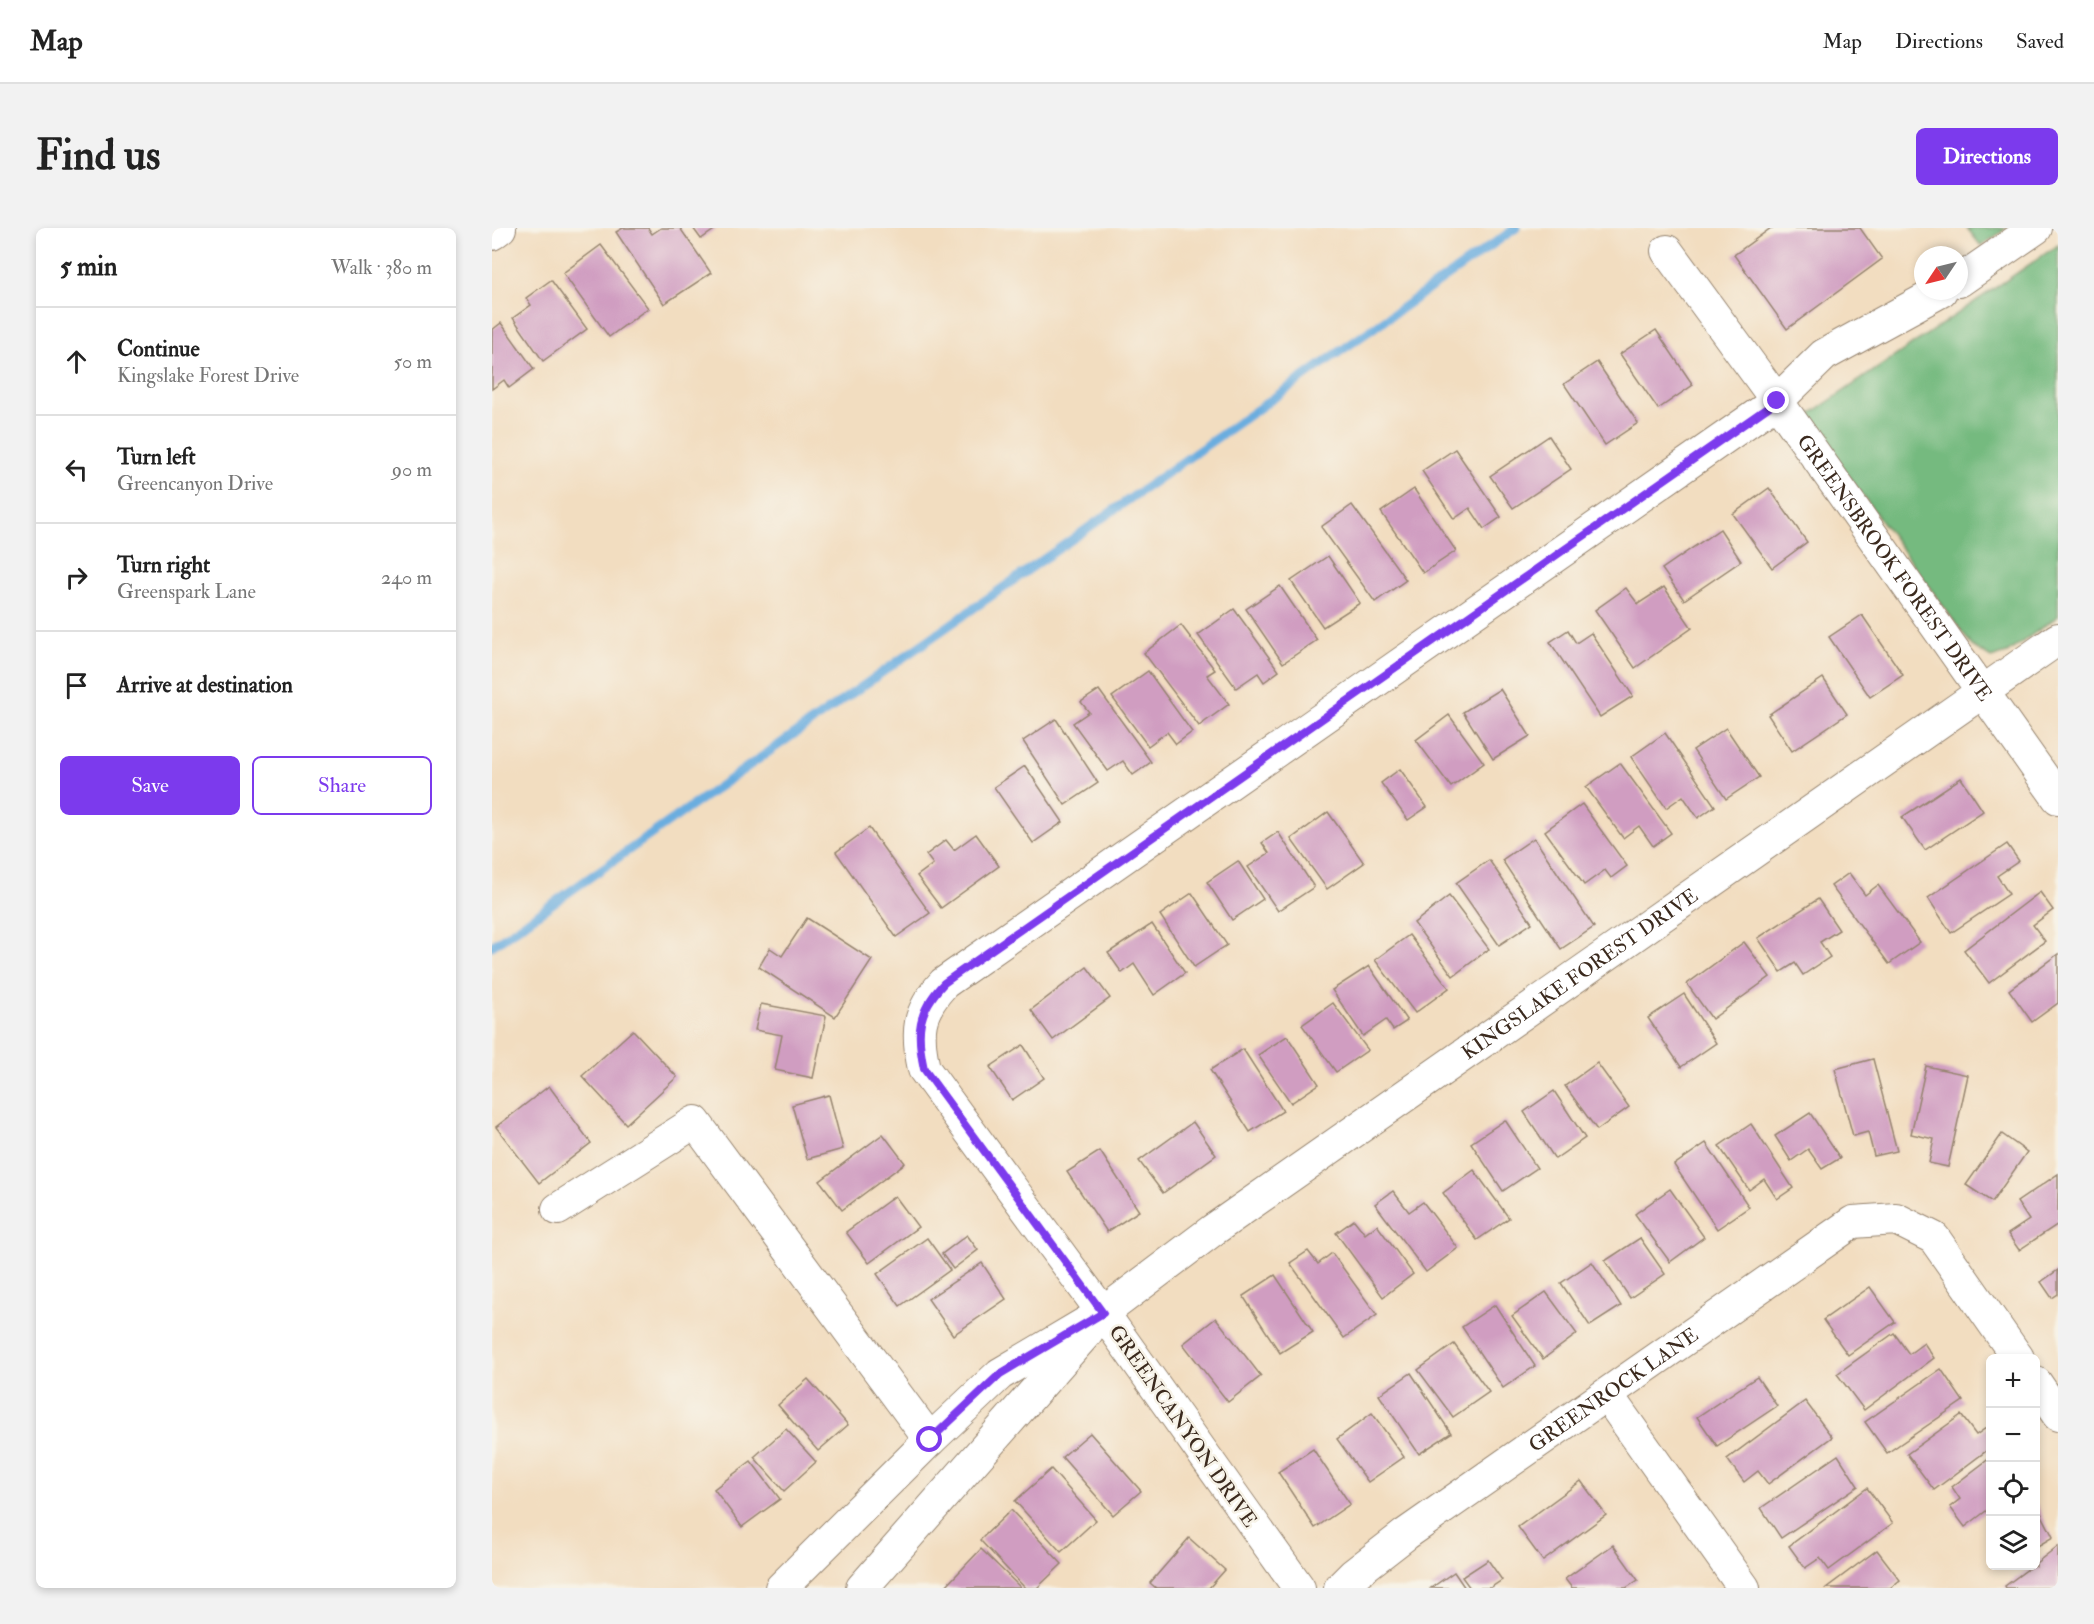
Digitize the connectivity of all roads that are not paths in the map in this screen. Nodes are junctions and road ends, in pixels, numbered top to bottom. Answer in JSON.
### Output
{"nodes":[{"id":1,"x":500,"y":228,"type":"edge"},
{"id":2,"x":2036,"y":228,"type":"edge"},
{"id":3,"x":492,"y":234,"type":"edge"},
{"id":4,"x":1667,"y":251,"type":"dead end"},
{"id":5,"x":1968,"y":275,"type":"edge"},
{"id":6,"x":1925,"y":300,"type":"edge"},
{"id":7,"x":1777,"y":401,"type":"junction"},
{"id":8,"x":2058,"y":639,"type":"edge"},
{"id":9,"x":1983,"y":694,"type":"junction"},
{"id":10,"x":2058,"y":798,"type":"edge"},
{"id":11,"x":558,"y":1209,"type":"dead end"},
{"id":12,"x":1103,"y":1313,"type":"junction"},
{"id":13,"x":2015,"y":1354,"type":"edge"},
{"id":14,"x":2040,"y":1389,"type":"edge"},
{"id":15,"x":1607,"y":1395,"type":"junction"},
{"id":16,"x":2058,"y":1415,"type":"edge"},
{"id":17,"x":930,"y":1440,"type":"junction"},
{"id":18,"x":781,"y":1588,"type":"edge"},
{"id":19,"x":862,"y":1588,"type":"edge"},
{"id":20,"x":1299,"y":1588,"type":"edge"},
{"id":21,"x":1340,"y":1588,"type":"edge"},
{"id":22,"x":1744,"y":1588,"type":"edge"}],
"edges":[{"from":1,"to":3,"type":"street"},
{"from":2,"to":5,"type":"street"},
{"from":4,"to":7,"type":"street","name":"GREENSBROOK FOREST DRIVE"},
{"from":6,"to":7,"type":"street"},
{"from":7,"to":9,"type":"street","name":"GREENSBROOK FOREST DRIVE"},
{"from":7,"to":12,"type":"street","name":"GREENCANYON DRIVE"},
{"from":8,"to":9,"type":"street","name":"KINGSLAKE FOREST DRIVE"},
{"from":9,"to":10,"type":"street","name":"GREENSBROOK FOREST DRIVE"},
{"from":9,"to":12,"type":"street","name":"KINGSLAKE FOREST DRIVE"},
{"from":11,"to":17,"type":"street"},
{"from":12,"to":17,"type":"street","name":"KINGSLAKE FOREST DRIVE"},
{"from":12,"to":19,"type":"street","name":"KINGSLAKE FOREST DRIVE"},
{"from":12,"to":20,"type":"street","name":"GREENCANYON DRIVE"},
{"from":13,"to":15,"type":"street","name":"GREENROCK LANE"},
{"from":14,"to":16,"type":"street"},
{"from":15,"to":21,"type":"street","name":"GREENROCK LANE"},
{"from":15,"to":22,"type":"street"},
{"from":17,"to":18,"type":"street","name":"KINGSLAKE FOREST DRIVE"}]}
